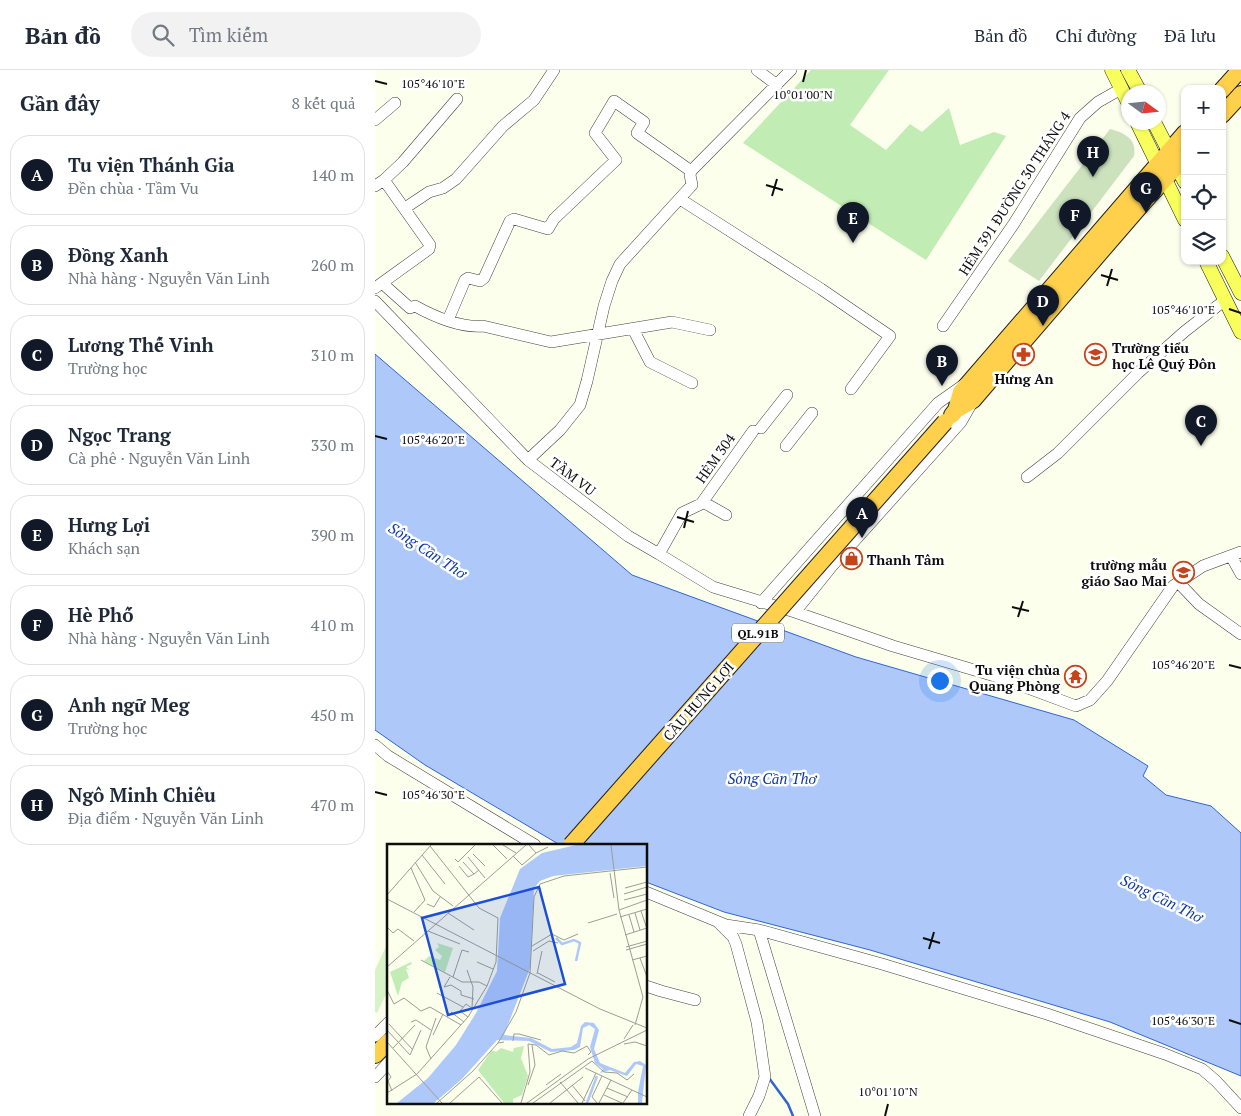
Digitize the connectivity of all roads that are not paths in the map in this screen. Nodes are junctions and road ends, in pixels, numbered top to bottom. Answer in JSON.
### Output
{"nodes":[{"id":1,"x":554,"y":70,"type":"edge"},
{"id":2,"x":757,"y":70,"type":"edge"},
{"id":3,"x":791,"y":70,"type":"edge"},
{"id":4,"x":1112,"y":70,"type":"edge"},
{"id":5,"x":1129,"y":70,"type":"edge"},
{"id":6,"x":1240,"y":70,"type":"edge"},
{"id":7,"x":777,"y":84,"type":"junction"},
{"id":8,"x":1136,"y":85,"type":"edge"},
{"id":9,"x":1226,"y":86,"type":"edge"},
{"id":10,"x":1121,"y":89,"type":"joint"},
{"id":11,"x":1241,"y":94,"type":"edge"},
{"id":12,"x":457,"y":99,"type":"dead end"},
{"id":13,"x":395,"y":103,"type":"dead end"},
{"id":14,"x":1226,"y":111,"type":"edge"},
{"id":15,"x":375,"y":120,"type":"edge"},
{"id":16,"x":1141,"y":130,"type":"edge"},
{"id":17,"x":1159,"y":130,"type":"edge"},
{"id":18,"x":1181,"y":138,"type":"edge"},
{"id":19,"x":1169,"y":151,"type":"junction"},
{"id":20,"x":1181,"y":162,"type":"edge"},
{"id":21,"x":1157,"y":164,"type":"junction"},
{"id":22,"x":691,"y":171,"type":"junction"},
{"id":23,"x":1164,"y":180,"type":"junction"},
{"id":24,"x":380,"y":183,"type":"edge"},
{"id":25,"x":680,"y":199,"type":"junction"},
{"id":26,"x":405,"y":208,"type":"junction"},
{"id":27,"x":1181,"y":212,"type":"edge"},
{"id":28,"x":1226,"y":264,"type":"edge"},
{"id":29,"x":1207,"y":265,"type":"edge"},
{"id":30,"x":379,"y":286,"type":"edge"},
{"id":31,"x":1241,"y":293,"type":"edge"},
{"id":32,"x":1225,"y":300,"type":"junction"},
{"id":33,"x":375,"y":301,"type":"edge"},
{"id":34,"x":448,"y":320,"type":"junction"},
{"id":35,"x":943,"y":326,"type":"dead end"},
{"id":36,"x":633,"y":328,"type":"junction"},
{"id":37,"x":710,"y":330,"type":"dead end"},
{"id":38,"x":1241,"y":332,"type":"edge"},
{"id":39,"x":596,"y":335,"type":"junction"},
{"id":40,"x":969,"y":382,"type":"junction"},
{"id":41,"x":692,"y":383,"type":"dead end"},
{"id":42,"x":851,"y":389,"type":"dead end"},
{"id":43,"x":787,"y":395,"type":"dead end"},
{"id":44,"x":973,"y":400,"type":"junction"},
{"id":45,"x":956,"y":410,"type":"junction"},
{"id":46,"x":812,"y":412,"type":"dead end"},
{"id":47,"x":786,"y":446,"type":"dead end"},
{"id":48,"x":528,"y":460,"type":"junction"},
{"id":49,"x":1027,"y":477,"type":"dead end"},
{"id":50,"x":703,"y":502,"type":"junction"},
{"id":51,"x":726,"y":515,"type":"dead end"},
{"id":52,"x":659,"y":554,"type":"junction"},
{"id":53,"x":1236,"y":554,"type":"edge"},
{"id":54,"x":1241,"y":574,"type":"edge"},
{"id":55,"x":1178,"y":582,"type":"junction"},
{"id":56,"x":761,"y":603,"type":"junction"},
{"id":57,"x":795,"y":612,"type":"junction"},
{"id":58,"x":1241,"y":634,"type":"edge"},
{"id":59,"x":375,"y":745,"type":"edge"},
{"id":60,"x":533,"y":844,"type":"edge"},
{"id":61,"x":572,"y":844,"type":"edge"},
{"id":62,"x":647,"y":892,"type":"edge"},
{"id":63,"x":721,"y":923,"type":"junction"},
{"id":64,"x":755,"y":930,"type":"junction"},
{"id":65,"x":647,"y":986,"type":"edge"},
{"id":66,"x":695,"y":1000,"type":"dead end"},
{"id":67,"x":387,"y":1024,"type":"edge"},
{"id":68,"x":375,"y":1036,"type":"edge"},
{"id":69,"x":387,"y":1043,"type":"edge"},
{"id":70,"x":375,"y":1055,"type":"edge"},
{"id":71,"x":387,"y":1064,"type":"edge"},
{"id":72,"x":375,"y":1077,"type":"edge"},
{"id":73,"x":1241,"y":1108,"type":"edge"},
{"id":74,"x":749,"y":1116,"type":"edge"},
{"id":75,"x":815,"y":1116,"type":"edge"}],
"edges":[{"from":1,"to":26,"type":"street"},
{"from":2,"to":7,"type":"street"},
{"from":3,"to":7,"type":"street"},
{"from":4,"to":10,"type":"main road"},
{"from":5,"to":8,"type":"main road"},
{"from":6,"to":9,"type":"highway"},
{"from":7,"to":22,"type":"street"},
{"from":10,"to":35,"type":"street","name":"HẺM 391 ĐƯỜNG 30 THÁNG 4"},
{"from":11,"to":14,"type":"highway"},
{"from":12,"to":24,"type":"street"},
{"from":13,"to":15,"type":"street"},
{"from":16,"to":21,"type":"main road"},
{"from":17,"to":19,"type":"main road"},
{"from":18,"to":19,"type":"highway","number":"QL.91B"},
{"from":19,"to":20,"type":"main road"},
{"from":19,"to":21,"type":"highway","number":"QL.91B"},
{"from":20,"to":23,"type":"highway","number":"QL.91B"},
{"from":21,"to":23,"type":"main road"},
{"from":21,"to":40,"type":"highway","number":"QL.91B"},
{"from":22,"to":25,"type":"street"},
{"from":22,"to":34,"type":"street"},
{"from":23,"to":27,"type":"main road"},
{"from":23,"to":44,"type":"highway","number":"QL.91B"},
{"from":24,"to":26,"type":"street"},
{"from":25,"to":39,"type":"street"},
{"from":25,"to":42,"type":"street"},
{"from":26,"to":30,"type":"street"},
{"from":28,"to":31,"type":"main road"},
{"from":29,"to":32,"type":"main road"},
{"from":30,"to":34,"type":"street"},
{"from":32,"to":38,"type":"main road"},
{"from":32,"to":49,"type":"street"},
{"from":33,"to":48,"type":"street","name":"TẦM VU"},
{"from":34,"to":39,"type":"street"},
{"from":36,"to":37,"type":"street"},
{"from":36,"to":39,"type":"street"},
{"from":36,"to":41,"type":"street"},
{"from":39,"to":48,"type":"street"},
{"from":40,"to":45,"type":"highway","number":"QL.91B"},
{"from":40,"to":56,"type":"street"},
{"from":43,"to":50,"type":"street","name":"HẺM 304"},
{"from":44,"to":45,"type":"highway","number":"QL.91B"},
{"from":44,"to":57,"type":"street"},
{"from":45,"to":61,"type":"highway","name":"CẦU HƯNG LỢI","number":"QL.91B","bridge":true},
{"from":46,"to":47,"type":"street"},
{"from":48,"to":52,"type":"street","name":"TẦM VU"},
{"from":50,"to":51,"type":"street","name":"HẺM 304"},
{"from":50,"to":52,"type":"street","name":"HẺM 304"},
{"from":52,"to":56,"type":"street","name":"TẦM VU"},
{"from":53,"to":54,"type":"street"},
{"from":53,"to":55,"type":"street"},
{"from":55,"to":57,"type":"street","name":"TẦM VU"},
{"from":55,"to":58,"type":"street"},
{"from":56,"to":57,"type":"street","name":"TẦM VU"},
{"from":59,"to":60,"type":"street"},
{"from":62,"to":63,"type":"street"},
{"from":63,"to":64,"type":"street"},
{"from":63,"to":74,"type":"street"},
{"from":64,"to":73,"type":"street"},
{"from":64,"to":75,"type":"street"},
{"from":65,"to":66,"type":"street"},
{"from":67,"to":68,"type":"street"},
{"from":69,"to":70,"type":"highway"},
{"from":71,"to":72,"type":"street"}]}
